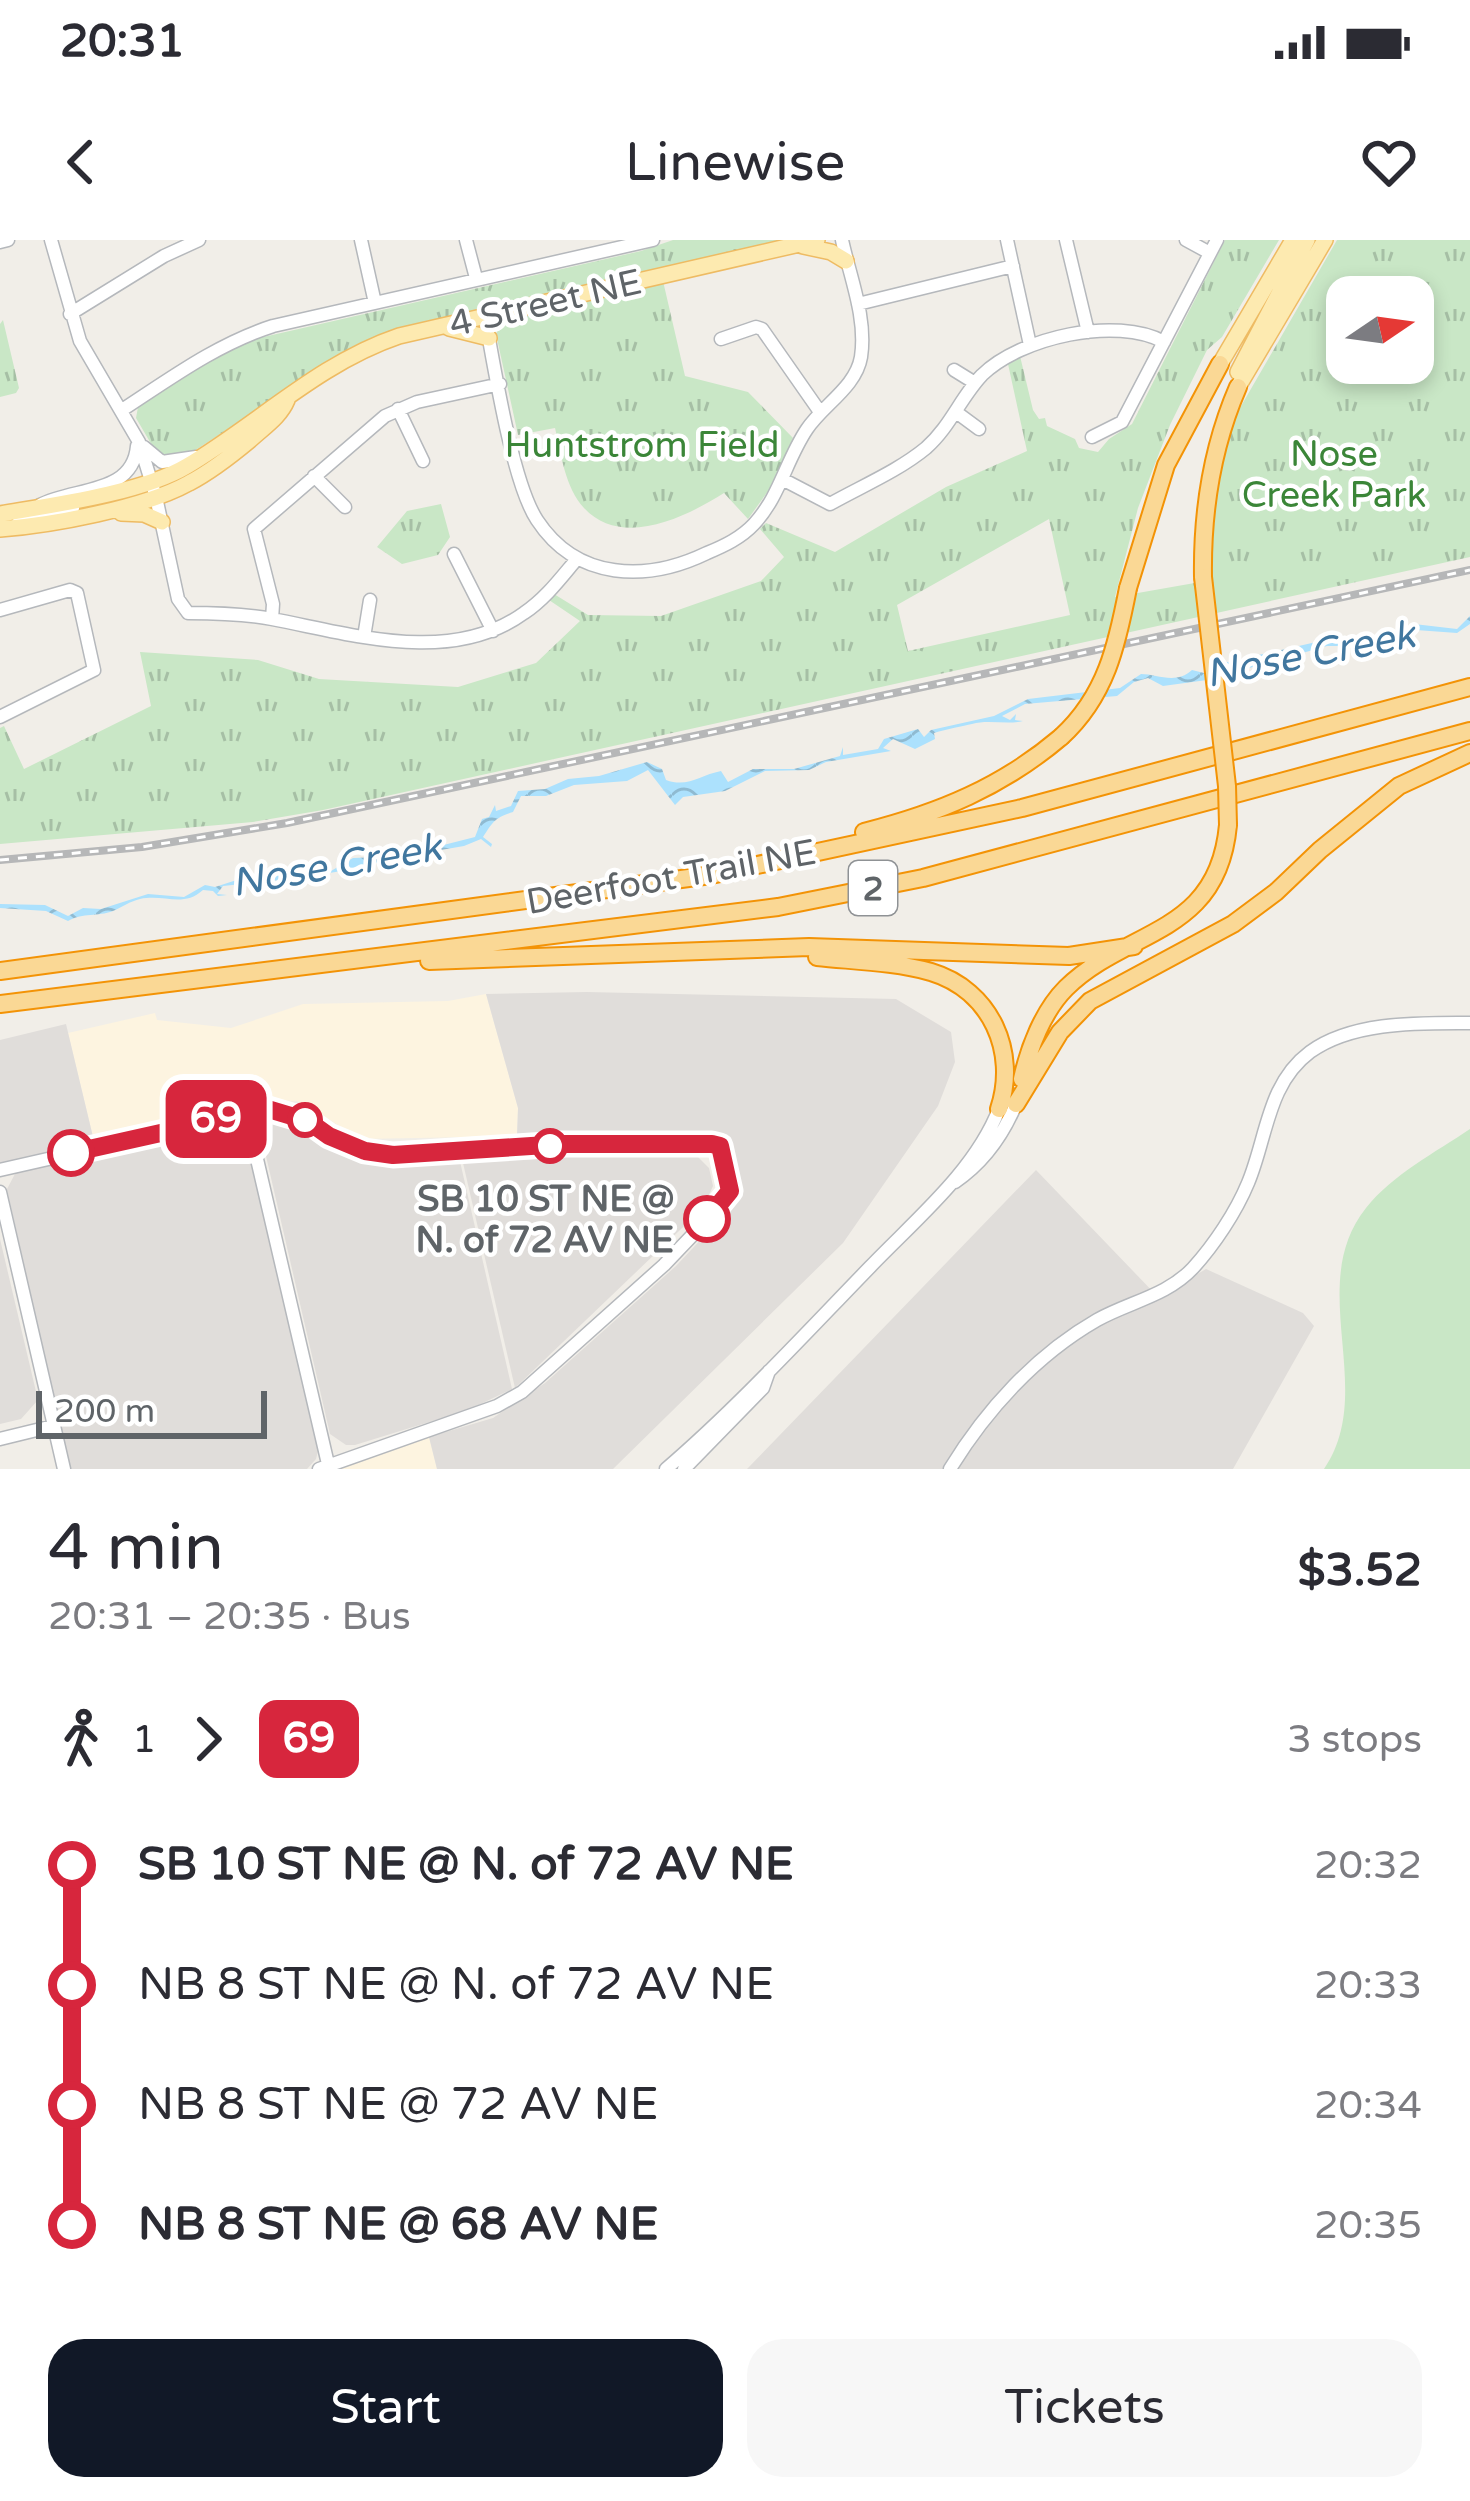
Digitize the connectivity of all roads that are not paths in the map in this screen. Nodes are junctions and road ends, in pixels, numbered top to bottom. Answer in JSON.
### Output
{"nodes":[{"id":1,"x":51,"y":240,"type":"edge"},
{"id":2,"x":160,"y":240,"type":"edge"},
{"id":3,"x":199,"y":240,"type":"edge"},
{"id":4,"x":361,"y":240,"type":"edge"},
{"id":5,"x":466,"y":240,"type":"edge"},
{"id":6,"x":572,"y":240,"type":"edge"},
{"id":7,"x":653,"y":240,"type":"edge"},
{"id":8,"x":817,"y":240,"type":"edge"},
{"id":9,"x":842,"y":240,"type":"edge"},
{"id":10,"x":1006,"y":240,"type":"edge"},
{"id":11,"x":1066,"y":240,"type":"edge"},
{"id":12,"x":1186,"y":240,"type":"edge"},
{"id":13,"x":1293,"y":240,"type":"edge"},
{"id":14,"x":1306,"y":240,"type":"edge"},
{"id":15,"x":1325,"y":240,"type":"edge"},
{"id":16,"x":794,"y":245,"type":"junction"},
{"id":17,"x":1213,"y":247,"type":"edge"},
{"id":18,"x":164,"y":256,"type":"junction"},
{"id":19,"x":576,"y":257,"type":"junction"},
{"id":20,"x":846,"y":261,"type":"junction"},
{"id":21,"x":1012,"y":266,"type":"junction"},
{"id":22,"x":476,"y":278,"type":"junction"},
{"id":23,"x":375,"y":303,"type":"junction"},
{"id":24,"x":858,"y":304,"type":"junction"},
{"id":25,"x":70,"y":314,"type":"junction"},
{"id":26,"x":485,"y":316,"type":"junction"},
{"id":27,"x":434,"y":327,"type":"junction"},
{"id":28,"x":1088,"y":332,"type":"junction"},
{"id":29,"x":489,"y":338,"type":"junction"},
{"id":30,"x":721,"y":339,"type":"dead end"},
{"id":31,"x":1164,"y":342,"type":"junction"},
{"id":32,"x":1030,"y":345,"type":"junction"},
{"id":33,"x":1220,"y":364,"type":"joint"},
{"id":34,"x":954,"y":370,"type":"dead end"},
{"id":35,"x":974,"y":383,"type":"junction"},
{"id":36,"x":500,"y":384,"type":"junction"},
{"id":37,"x":1238,"y":387,"type":"junction"},
{"id":38,"x":287,"y":400,"type":"junction"},
{"id":39,"x":398,"y":409,"type":"junction"},
{"id":40,"x":122,"y":410,"type":"junction"},
{"id":41,"x":820,"y":412,"type":"junction"},
{"id":42,"x":956,"y":412,"type":"junction"},
{"id":43,"x":979,"y":429,"type":"dead end"},
{"id":44,"x":1092,"y":437,"type":"dead end"},
{"id":45,"x":138,"y":441,"type":"junction"},
{"id":46,"x":203,"y":455,"type":"junction"},
{"id":47,"x":423,"y":461,"type":"dead end"},
{"id":48,"x":314,"y":476,"type":"junction"},
{"id":49,"x":784,"y":480,"type":"junction"},
{"id":50,"x":154,"y":489,"type":"junction"},
{"id":51,"x":36,"y":507,"type":"junction"},
{"id":52,"x":345,"y":507,"type":"dead end"},
{"id":53,"x":162,"y":522,"type":"junction"},
{"id":54,"x":2,"y":524,"type":"edge"},
{"id":55,"x":35,"y":525,"type":"junction"},
{"id":56,"x":454,"y":554,"type":"dead end"},
{"id":57,"x":576,"y":560,"type":"junction"},
{"id":58,"x":370,"y":600,"type":"dead end"},
{"id":59,"x":0,"y":610,"type":"edge"},
{"id":60,"x":272,"y":619,"type":"junction"},
{"id":61,"x":493,"y":631,"type":"junction"},
{"id":62,"x":364,"y":638,"type":"junction"},
{"id":63,"x":1470,"y":687,"type":"edge"},
{"id":64,"x":0,"y":717,"type":"edge"},
{"id":65,"x":1470,"y":731,"type":"edge"},
{"id":66,"x":1470,"y":754,"type":"edge"},
{"id":67,"x":553,"y":898,"type":"junction"},
{"id":68,"x":1134,"y":946,"type":"junction"},
{"id":69,"x":727,"y":948,"type":"junction"},
{"id":70,"x":329,"y":961,"type":"junction"},
{"id":71,"x":0,"y":969,"type":"edge"},
{"id":72,"x":0,"y":1004,"type":"edge"},
{"id":73,"x":1470,"y":1023,"type":"edge"},
{"id":74,"x":1007,"y":1107,"type":"junction"},
{"id":75,"x":246,"y":1112,"type":"junction"},
{"id":76,"x":0,"y":1170,"type":"edge"},
{"id":77,"x":0,"y":1192,"type":"edge"},
{"id":78,"x":770,"y":1370,"type":"junction"},
{"id":79,"x":53,"y":1426,"type":"junction"},
{"id":80,"x":0,"y":1439,"type":"edge"},
{"id":81,"x":706,"y":1446,"type":"junction"},
{"id":82,"x":324,"y":1466,"type":"edge"},
{"id":83,"x":64,"y":1469,"type":"edge"},
{"id":84,"x":666,"y":1469,"type":"edge"},
{"id":85,"x":684,"y":1469,"type":"edge"},
{"id":86,"x":696,"y":1469,"type":"edge"},
{"id":87,"x":950,"y":1469,"type":"edge"}],
"edges":[{"from":1,"to":25,"type":"street"},
{"from":2,"to":18,"type":"street"},
{"from":3,"to":18,"type":"street"},
{"from":4,"to":23,"type":"street"},
{"from":5,"to":22,"type":"street"},
{"from":6,"to":19,"type":"street"},
{"from":7,"to":19,"type":"street"},
{"from":8,"to":16,"type":"main road","name":"4 Street NE"},
{"from":9,"to":20,"type":"street"},
{"from":10,"to":21,"type":"street"},
{"from":11,"to":28,"type":"street"},
{"from":12,"to":17,"type":"street"},
{"from":13,"to":33,"type":"main road"},
{"from":14,"to":37,"type":"main road"},
{"from":15,"to":37,"type":"main road"},
{"from":16,"to":20,"type":"main road"},
{"from":16,"to":26,"type":"main road","name":"4 Street NE"},
{"from":17,"to":31,"type":"street"},
{"from":18,"to":25,"type":"street"},
{"from":19,"to":22,"type":"street"},
{"from":20,"to":24,"type":"street"},
{"from":21,"to":24,"type":"street"},
{"from":21,"to":32,"type":"street"},
{"from":22,"to":23,"type":"street"},
{"from":23,"to":40,"type":"street"},
{"from":24,"to":41,"type":"street"},
{"from":25,"to":40,"type":"street"},
{"from":26,"to":27,"type":"main road","name":"4 Street NE"},
{"from":26,"to":29,"type":"street"},
{"from":27,"to":29,"type":"main road"},
{"from":27,"to":38,"type":"main road","name":"4 Street NE"},
{"from":28,"to":31,"type":"street"},
{"from":28,"to":32,"type":"street"},
{"from":29,"to":36,"type":"street"},
{"from":30,"to":41,"type":"street"},
{"from":31,"to":44,"type":"street"},
{"from":32,"to":35,"type":"street"},
{"from":33,"to":67,"type":"highway","bridge":true},
{"from":34,"to":35,"type":"street"},
{"from":35,"to":42,"type":"street"},
{"from":36,"to":39,"type":"street"},
{"from":36,"to":57,"type":"street"},
{"from":37,"to":68,"type":"highway","bridge":true},
{"from":38,"to":46,"type":"main road","name":"4 Street NE"},
{"from":38,"to":50,"type":"main road","name":"4 Street NE"},
{"from":39,"to":47,"type":"street"},
{"from":39,"to":48,"type":"street"},
{"from":40,"to":45,"type":"street"},
{"from":41,"to":49,"type":"street"},
{"from":42,"to":43,"type":"street"},
{"from":42,"to":49,"type":"street"},
{"from":45,"to":46,"type":"street"},
{"from":45,"to":50,"type":"street"},
{"from":45,"to":51,"type":"street"},
{"from":46,"to":50,"type":"main road","name":"4 Street NE"},
{"from":48,"to":52,"type":"street"},
{"from":48,"to":60,"type":"street"},
{"from":49,"to":57,"type":"street"},
{"from":50,"to":51,"type":"main road","name":"4 Street NE"},
{"from":50,"to":53,"type":"street"},
{"from":50,"to":54,"type":"street"},
{"from":50,"to":55,"type":"main road","name":"4 Street NE"},
{"from":51,"to":54,"type":"main road","name":"4 Street NE"},
{"from":53,"to":55,"type":"main road"},
{"from":53,"to":60,"type":"street"},
{"from":54,"to":55,"type":"main road","name":"4 Street NE"},
{"from":56,"to":61,"type":"street"},
{"from":57,"to":61,"type":"street"},
{"from":58,"to":62,"type":"street"},
{"from":59,"to":64,"type":"street"},
{"from":60,"to":62,"type":"street"},
{"from":61,"to":62,"type":"street"},
{"from":63,"to":67,"type":"highway","name":"Deerfoot Trail NE","number":"2"},
{"from":65,"to":70,"type":"highway","name":"Deerfoot Trail NE","number":"2"},
{"from":66,"to":74,"type":"highway"},
{"from":67,"to":71,"type":"highway","name":"Deerfoot Trail NE","number":"2"},
{"from":68,"to":69,"type":"highway"},
{"from":68,"to":74,"type":"highway"},
{"from":69,"to":70,"type":"highway"},
{"from":69,"to":74,"type":"highway"},
{"from":70,"to":72,"type":"highway","name":"Deerfoot Trail NE","number":"2"},
{"from":73,"to":87,"type":"street"},
{"from":74,"to":78,"type":"street"},
{"from":75,"to":76,"type":"street"},
{"from":75,"to":82,"type":"street"},
{"from":75,"to":82,"type":"street"},
{"from":77,"to":79,"type":"street"},
{"from":78,"to":81,"type":"street"},
{"from":78,"to":84,"type":"street"},
{"from":79,"to":80,"type":"street"},
{"from":79,"to":83,"type":"street"},
{"from":81,"to":85,"type":"street"},
{"from":81,"to":86,"type":"street"}]}
